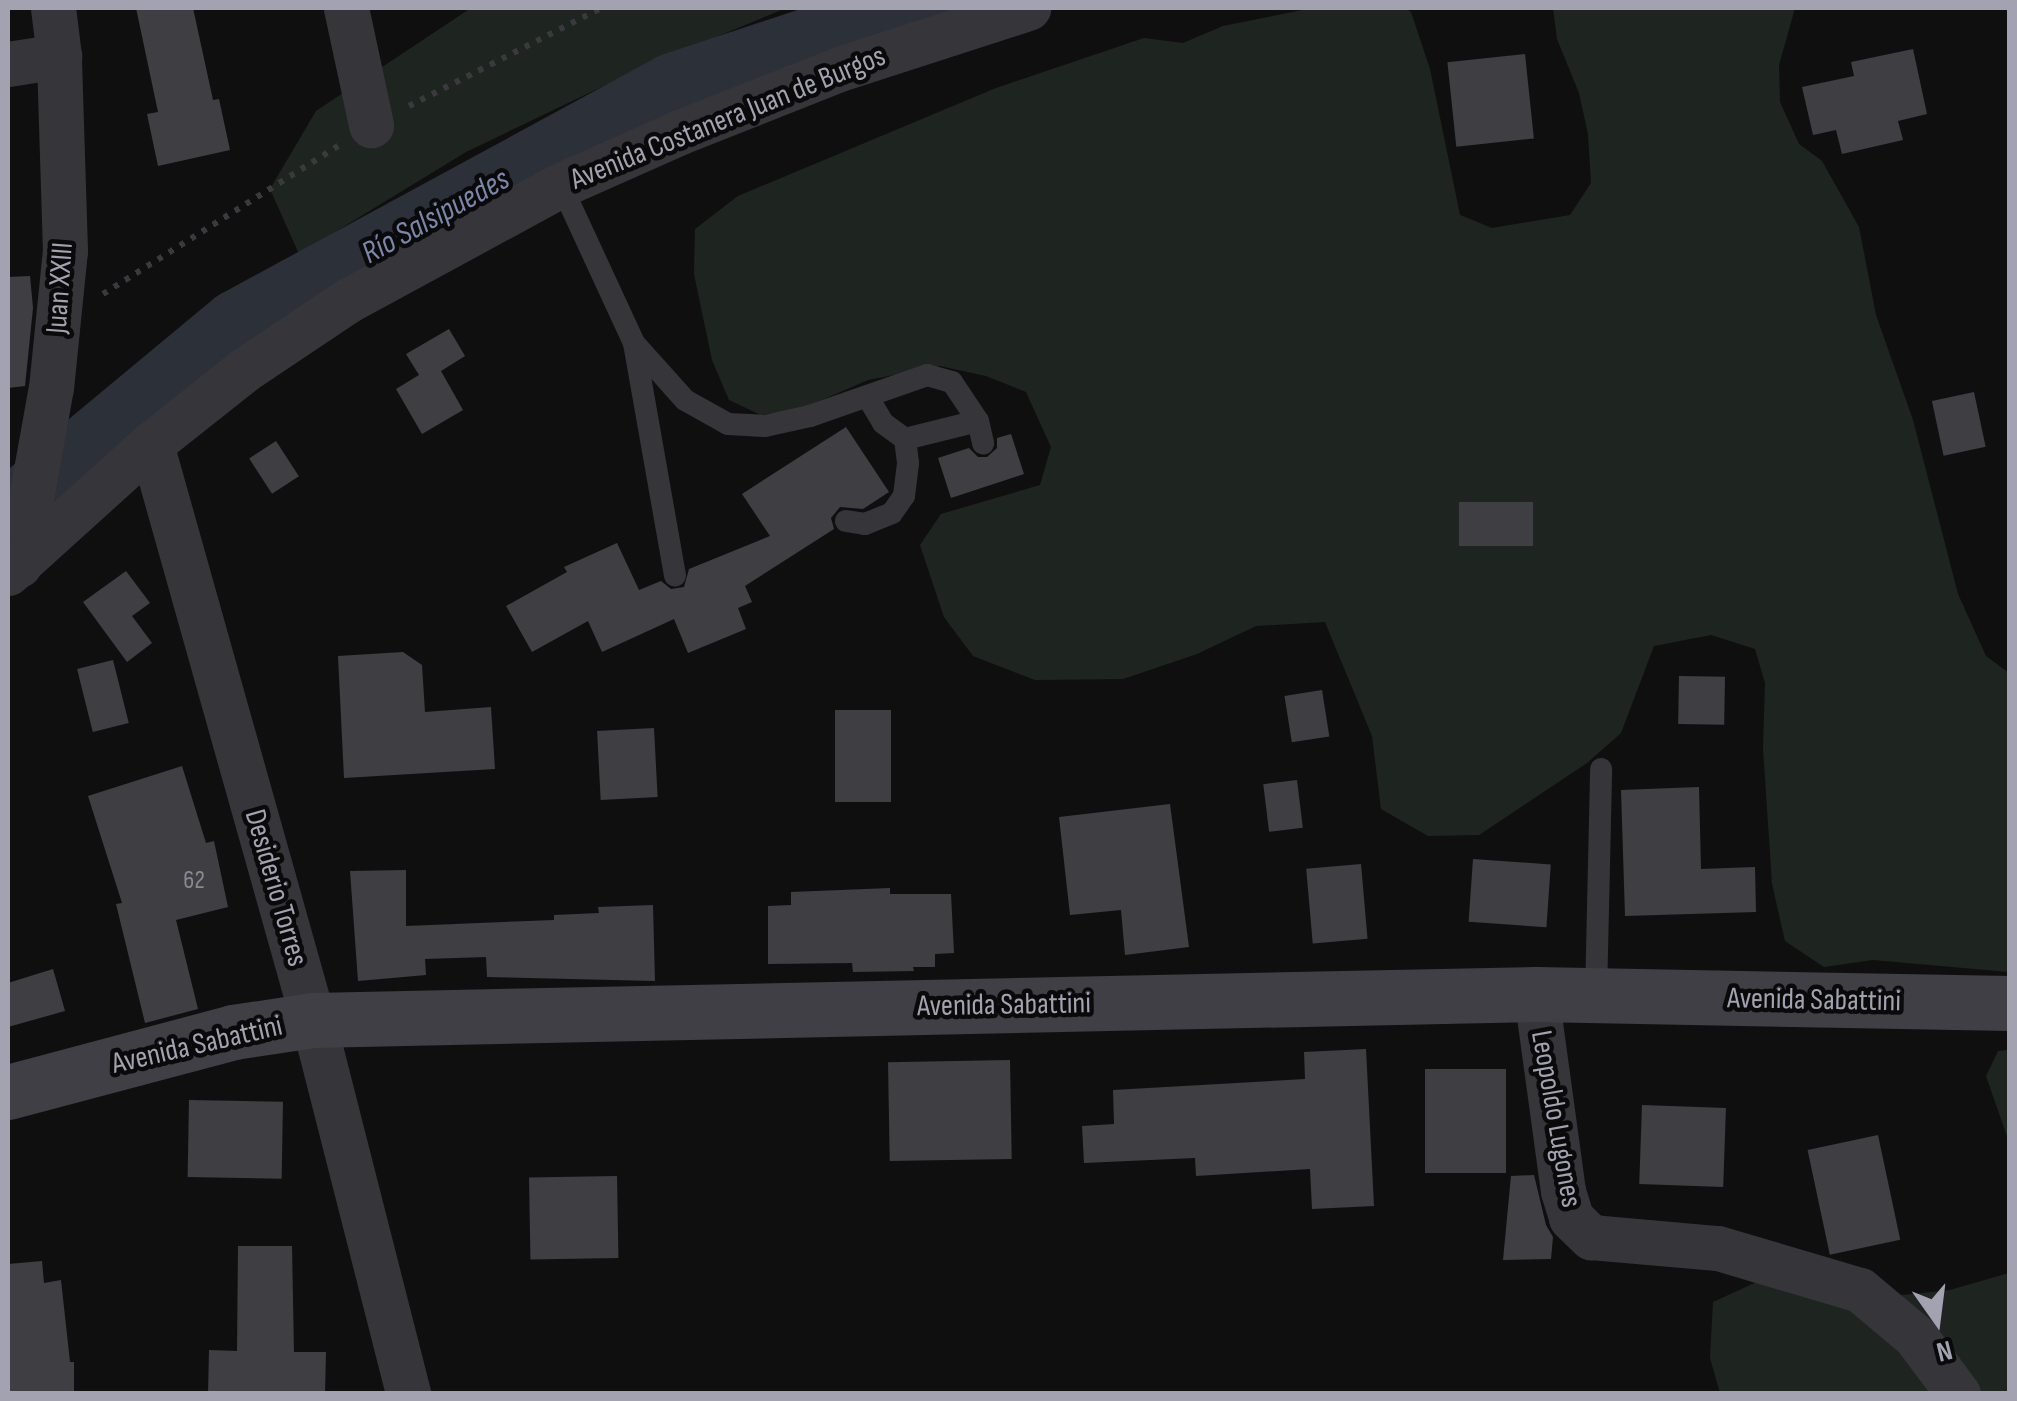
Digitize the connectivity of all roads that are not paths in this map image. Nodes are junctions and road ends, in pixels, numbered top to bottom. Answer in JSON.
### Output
{"nodes":[{"id":1,"x":53,"y":8,"type":"edge"},
{"id":2,"x":346,"y":8,"type":"edge"},
{"id":3,"x":1028,"y":8,"type":"edge"},
{"id":4,"x":59,"y":56,"type":"junction"},
{"id":5,"x":8,"y":64,"type":"edge"},
{"id":6,"x":371,"y":126,"type":"road end"},
{"id":7,"x":560,"y":185,"type":"junction"},
{"id":8,"x":634,"y":343,"type":"junction"},
{"id":9,"x":866,"y":396,"type":"junction"},
{"id":10,"x":905,"y":438,"type":"junction"},
{"id":11,"x":150,"y":444,"type":"junction"},
{"id":12,"x":846,"y":522,"type":"dead end"},
{"id":13,"x":16,"y":558,"type":"edge"},
{"id":14,"x":675,"y":575,"type":"dead end"},
{"id":15,"x":1601,"y":770,"type":"dead end"},
{"id":16,"x":1536,"y":994,"type":"junction"},
{"id":17,"x":1596,"y":996,"type":"junction"},
{"id":18,"x":2010,"y":1004,"type":"edge"},
{"id":19,"x":313,"y":1020,"type":"junction"},
{"id":20,"x":8,"y":1092,"type":"edge"},
{"id":21,"x":408,"y":1394,"type":"edge"},
{"id":22,"x":1958,"y":1394,"type":"edge"}],
"edges":[{"from":1,"to":4,"type":"street","name":"Juan XXIII"},
{"from":2,"to":6,"type":"street"},
{"from":3,"to":7,"type":"street","name":"Avenida Costanera Juan de Burgos"},
{"from":4,"to":5,"type":"street"},
{"from":4,"to":13,"type":"street","name":"Juan XXIII"},
{"from":7,"to":8,"type":"lane"},
{"from":7,"to":11,"type":"street","name":"Avenida Costanera Juan de Burgos"},
{"from":8,"to":9,"type":"lane"},
{"from":8,"to":14,"type":"lane"},
{"from":9,"to":10,"type":"lane"},
{"from":9,"to":10,"type":"lane"},
{"from":10,"to":12,"type":"lane"},
{"from":11,"to":13,"type":"street","name":"Avenida Costanera Juan de Burgos"},
{"from":11,"to":19,"type":"street","name":"Desiderio Torres"},
{"from":15,"to":17,"type":"lane"},
{"from":16,"to":17,"type":"street","name":"Avenida Sabattini"},
{"from":16,"to":19,"type":"street","name":"Avenida Sabattini"},
{"from":16,"to":22,"type":"street","name":"Leopoldo Lugones"},
{"from":17,"to":18,"type":"street","name":"Avenida Sabattini"},
{"from":19,"to":20,"type":"street","name":"Avenida Sabattini"},
{"from":19,"to":21,"type":"street","name":"Desiderio Torres"}]}
